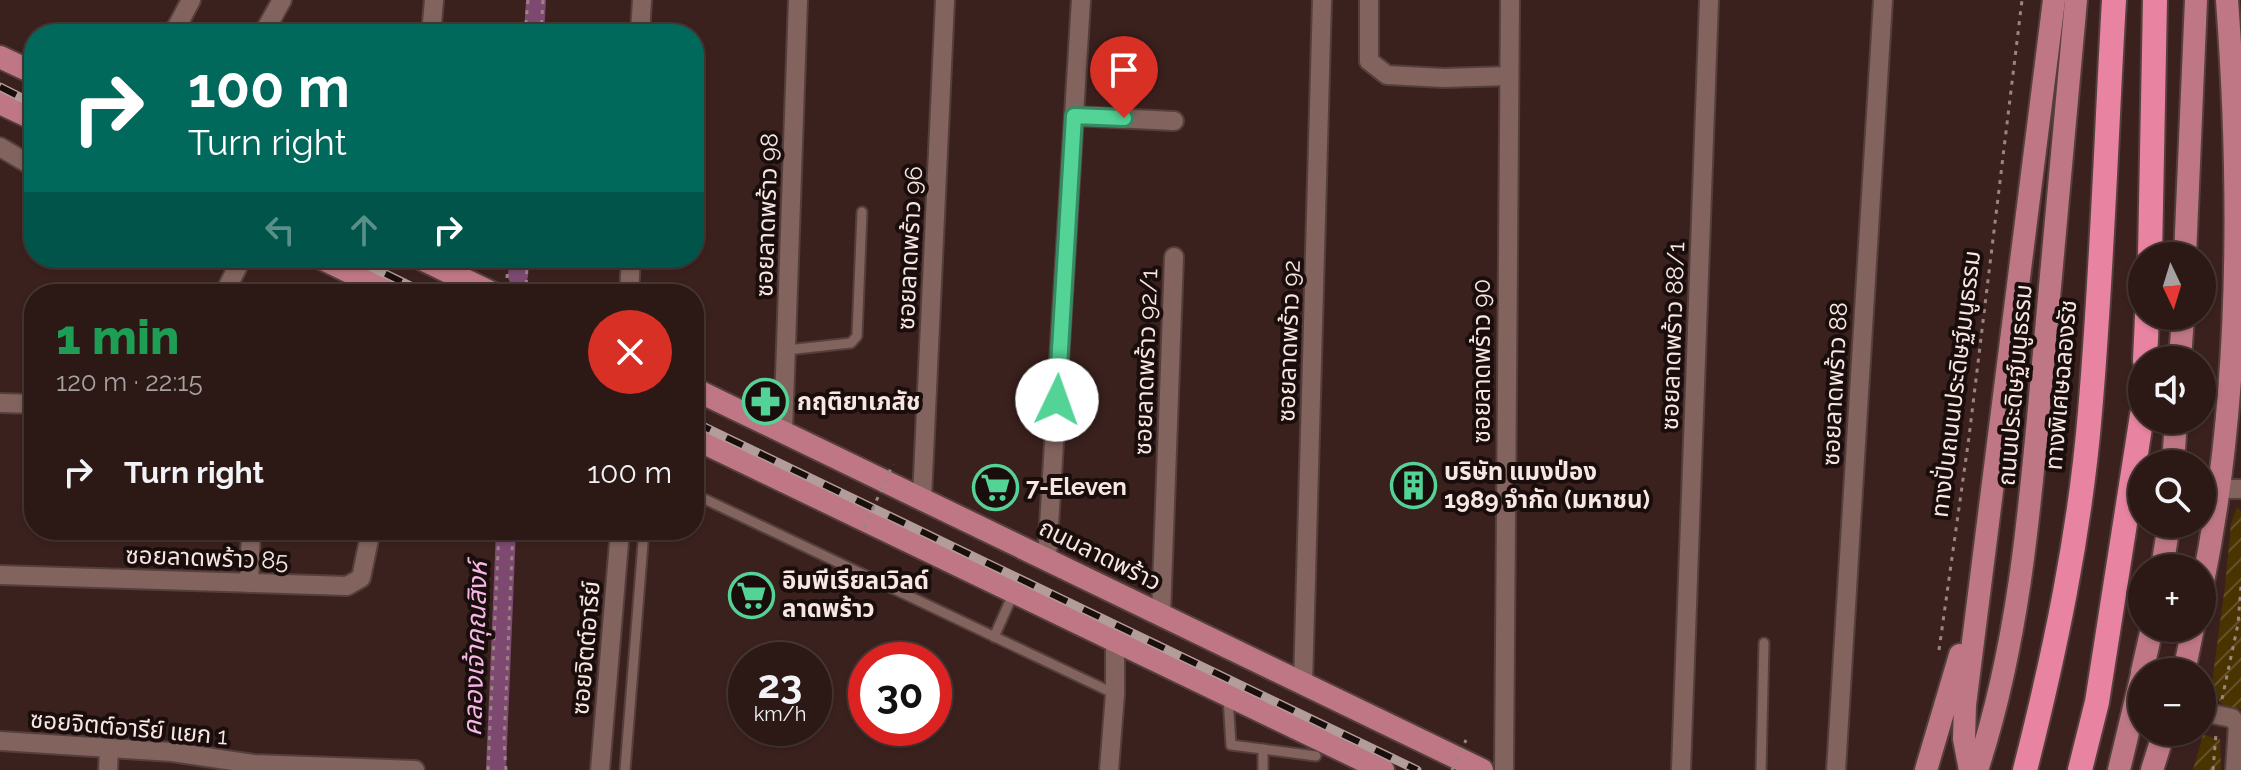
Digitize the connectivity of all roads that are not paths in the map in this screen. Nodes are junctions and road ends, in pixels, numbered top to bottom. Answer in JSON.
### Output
{"nodes":[{"id":1,"x":191,"y":0,"type":"edge"},
{"id":2,"x":282,"y":0,"type":"edge"},
{"id":3,"x":434,"y":0,"type":"edge"},
{"id":4,"x":642,"y":0,"type":"edge"},
{"id":5,"x":798,"y":0,"type":"edge"},
{"id":6,"x":945,"y":0,"type":"edge"},
{"id":7,"x":1081,"y":0,"type":"edge"},
{"id":8,"x":1322,"y":0,"type":"edge"},
{"id":9,"x":1369,"y":0,"type":"edge"},
{"id":10,"x":1510,"y":0,"type":"edge"},
{"id":11,"x":1709,"y":0,"type":"edge"},
{"id":12,"x":1883,"y":0,"type":"edge"},
{"id":13,"x":2054,"y":0,"type":"edge"},
{"id":14,"x":2076,"y":0,"type":"edge"},
{"id":15,"x":2114,"y":0,"type":"edge"},
{"id":16,"x":2155,"y":0,"type":"edge"},
{"id":17,"x":2196,"y":0,"type":"edge"},
{"id":18,"x":2227,"y":0,"type":"edge"},
{"id":19,"x":178,"y":24,"type":"edge"},
{"id":20,"x":269,"y":24,"type":"edge"},
{"id":21,"x":432,"y":24,"type":"edge"},
{"id":22,"x":641,"y":24,"type":"edge"},
{"id":23,"x":0,"y":57,"type":"edge"},
{"id":24,"x":24,"y":68,"type":"edge"},
{"id":25,"x":1508,"y":76,"type":"junction"},
{"id":26,"x":0,"y":103,"type":"edge"},
{"id":27,"x":24,"y":114,"type":"edge"},
{"id":28,"x":1074,"y":116,"type":"junction"},
{"id":29,"x":1174,"y":121,"type":"dead end"},
{"id":30,"x":0,"y":147,"type":"edge"},
{"id":31,"x":24,"y":161,"type":"edge"},
{"id":32,"x":862,"y":212,"type":"dead end"},
{"id":33,"x":2150,"y":242,"type":"edge"},
{"id":34,"x":2186,"y":242,"type":"edge"},
{"id":35,"x":1174,"y":257,"type":"dead end"},
{"id":36,"x":342,"y":268,"type":"edge"},
{"id":37,"x":447,"y":268,"type":"edge"},
{"id":38,"x":374,"y":284,"type":"edge"},
{"id":39,"x":489,"y":284,"type":"edge"},
{"id":40,"x":787,"y":350,"type":"junction"},
{"id":41,"x":704,"y":394,"type":"edge"},
{"id":42,"x":0,"y":403,"type":"edge"},
{"id":43,"x":24,"y":404,"type":"edge"},
{"id":44,"x":783,"y":432,"type":"junction"},
{"id":45,"x":2139,"y":434,"type":"edge"},
{"id":46,"x":704,"y":443,"type":"edge"},
{"id":47,"x":2231,"y":489,"type":"edge"},
{"id":48,"x":922,"y":498,"type":"junction"},
{"id":49,"x":704,"y":499,"type":"edge"},
{"id":50,"x":251,"y":540,"type":"edge"},
{"id":51,"x":369,"y":540,"type":"edge"},
{"id":52,"x":619,"y":540,"type":"edge"},
{"id":53,"x":643,"y":540,"type":"edge"},
{"id":54,"x":2212,"y":554,"type":"edge"},
{"id":55,"x":1047,"y":558,"type":"junction"},
{"id":56,"x":0,"y":575,"type":"edge"},
{"id":57,"x":1979,"y":580,"type":"junction"},
{"id":58,"x":249,"y":583,"type":"junction"},
{"id":59,"x":1014,"y":592,"type":"junction"},
{"id":60,"x":1161,"y":614,"type":"junction"},
{"id":61,"x":994,"y":637,"type":"junction"},
{"id":62,"x":1115,"y":640,"type":"junction"},
{"id":63,"x":1764,"y":643,"type":"dead end"},
{"id":64,"x":1303,"y":684,"type":"junction"},
{"id":65,"x":1115,"y":694,"type":"junction"},
{"id":66,"x":1228,"y":695,"type":"junction"},
{"id":67,"x":2216,"y":714,"type":"edge"},
{"id":68,"x":2128,"y":732,"type":"edge"},
{"id":69,"x":0,"y":741,"type":"edge"},
{"id":70,"x":2160,"y":746,"type":"edge"},
{"id":71,"x":2169,"y":746,"type":"edge"},
{"id":72,"x":1315,"y":747,"type":"junction"},
{"id":73,"x":109,"y":749,"type":"junction"},
{"id":74,"x":1263,"y":749,"type":"junction"},
{"id":75,"x":253,"y":767,"type":"edge"},
{"id":76,"x":1379,"y":769,"type":"edge"},
{"id":77,"x":108,"y":770,"type":"edge"},
{"id":78,"x":409,"y":770,"type":"edge"},
{"id":79,"x":415,"y":770,"type":"edge"},
{"id":80,"x":600,"y":770,"type":"edge"},
{"id":81,"x":625,"y":770,"type":"edge"},
{"id":82,"x":1109,"y":770,"type":"edge"},
{"id":83,"x":1263,"y":770,"type":"edge"},
{"id":84,"x":1316,"y":770,"type":"edge"},
{"id":85,"x":1482,"y":770,"type":"edge"},
{"id":86,"x":1504,"y":770,"type":"edge"},
{"id":87,"x":1681,"y":770,"type":"edge"},
{"id":88,"x":1761,"y":770,"type":"edge"},
{"id":89,"x":1836,"y":770,"type":"edge"},
{"id":90,"x":1926,"y":770,"type":"edge"},
{"id":91,"x":1970,"y":770,"type":"edge"},
{"id":92,"x":1977,"y":770,"type":"edge"},
{"id":93,"x":2025,"y":770,"type":"edge"},
{"id":94,"x":2080,"y":770,"type":"edge"},
{"id":95,"x":2119,"y":770,"type":"edge"},
{"id":96,"x":2152,"y":770,"type":"edge"},
{"id":97,"x":2164,"y":770,"type":"edge"},
{"id":98,"x":2235,"y":770,"type":"edge"}],
"edges":[{"from":1,"to":19,"type":"street"},
{"from":2,"to":20,"type":"street"},
{"from":3,"to":21,"type":"street"},
{"from":4,"to":22,"type":"street"},
{"from":5,"to":40,"type":"street","name":"ซอยลาดพร้าว 98"},
{"from":6,"to":48,"type":"street","name":"ซอยลาดพร้าว 96"},
{"from":7,"to":28,"type":"street"},
{"from":8,"to":64,"type":"street","name":"ซอยลาดพร้าว 92"},
{"from":9,"to":25,"type":"street"},
{"from":10,"to":25,"type":"street","name":"ซอยลาดพร้าว 90"},
{"from":11,"to":87,"type":"street","name":"ซอยลาดพร้าว 88/1"},
{"from":12,"to":89,"type":"street","name":"ซอยลาดพร้าว 88"},
{"from":13,"to":57,"type":"main road"},
{"from":14,"to":92,"type":"main road","name":"ถนนประดิษฐ์มนูธรรม"},
{"from":15,"to":93,"type":"highway","name":"ทางพิเศษฉลองรัช"},
{"from":16,"to":33,"type":"highway"},
{"from":17,"to":34,"type":"main road"},
{"from":18,"to":47,"type":"main road"},
{"from":23,"to":24,"type":"main road"},
{"from":25,"to":86,"type":"street","name":"ซอยลาดพร้าว 90"},
{"from":26,"to":27,"type":"main road"},
{"from":28,"to":29,"type":"street"},
{"from":28,"to":55,"type":"street"},
{"from":30,"to":31,"type":"street"},
{"from":32,"to":40,"type":"lane"},
{"from":35,"to":60,"type":"street","name":"ซอยลาดพร้าว 92/1"},
{"from":36,"to":38,"type":"main road"},
{"from":37,"to":39,"type":"main road"},
{"from":40,"to":44,"type":"street","name":"ซอยลาดพร้าว 98"},
{"from":41,"to":44,"type":"main road","name":"ถนนลาดพร้าว"},
{"from":42,"to":43,"type":"street"},
{"from":44,"to":48,"type":"main road","name":"ถนนลาดพร้าว"},
{"from":45,"to":94,"type":"highway"},
{"from":46,"to":59,"type":"main road"},
{"from":47,"to":54,"type":"main road"},
{"from":48,"to":55,"type":"main road","name":"ถนนลาดพร้าว"},
{"from":49,"to":61,"type":"lane"},
{"from":50,"to":58,"type":"street"},
{"from":51,"to":58,"type":"street","name":"ซอยลาดพร้าว 85"},
{"from":52,"to":80,"type":"street","name":"ซอยจิตต์อารีย์"},
{"from":53,"to":81,"type":"lane"},
{"from":55,"to":60,"type":"main road","name":"ถนนลาดพร้าว"},
{"from":56,"to":58,"type":"street","name":"ซอยลาดพร้าว 85"},
{"from":57,"to":90,"type":"main road"},
{"from":57,"to":91,"type":"main road"},
{"from":59,"to":61,"type":"lane"},
{"from":59,"to":62,"type":"main road"},
{"from":60,"to":64,"type":"main road","name":"ถนนลาดพร้าว"},
{"from":61,"to":65,"type":"lane"},
{"from":62,"to":65,"type":"street"},
{"from":62,"to":66,"type":"main road"},
{"from":63,"to":88,"type":"lane"},
{"from":64,"to":85,"type":"main road","name":"ถนนลาดพร้าว"},
{"from":65,"to":82,"type":"street"},
{"from":66,"to":72,"type":"main road"},
{"from":66,"to":74,"type":"lane"},
{"from":67,"to":98,"type":"street"},
{"from":68,"to":95,"type":"main road"},
{"from":69,"to":73,"type":"street","name":"ซอยจิตต์อารีย์ แยก 1"},
{"from":70,"to":96,"type":"main road"},
{"from":71,"to":97,"type":"main road"},
{"from":72,"to":74,"type":"lane"},
{"from":72,"to":76,"type":"main road"},
{"from":72,"to":84,"type":"lane"},
{"from":73,"to":75,"type":"street","name":"ซอยจิตต์อารีย์ แยก 1"},
{"from":73,"to":77,"type":"street"},
{"from":74,"to":83,"type":"lane"},
{"from":75,"to":78,"type":"street","name":"ซอยจิตต์อารีย์ แยก 1"},
{"from":78,"to":79,"type":"street","name":"ซอยจิตต์อารีย์ แยก 1"}]}
